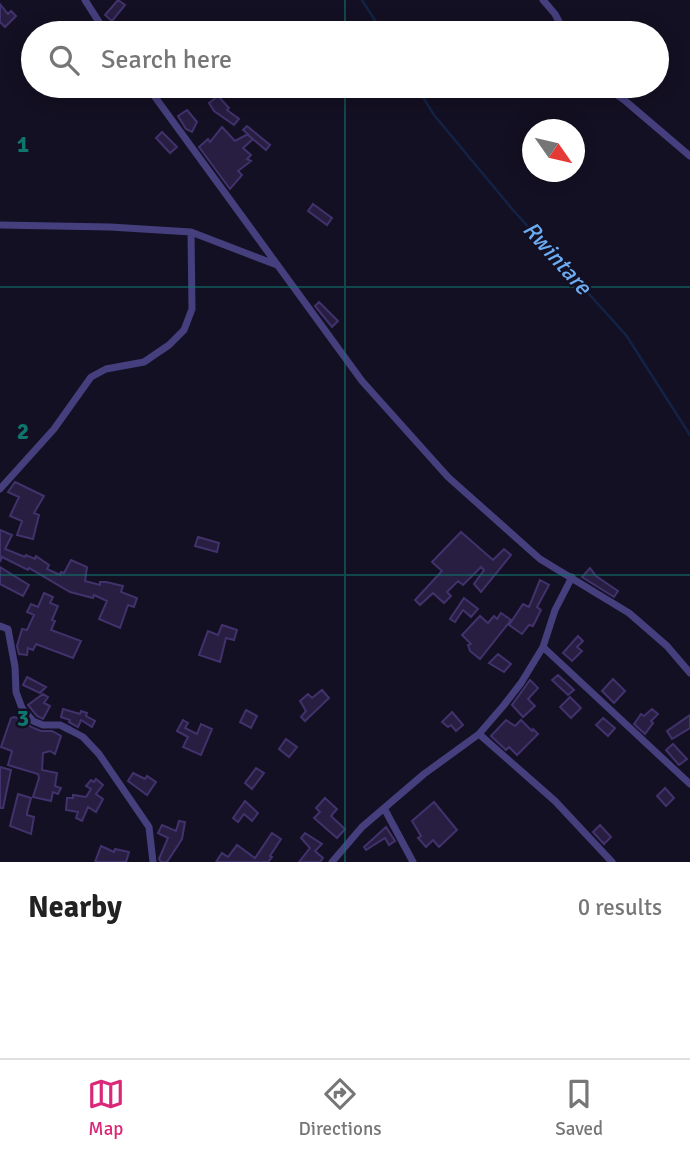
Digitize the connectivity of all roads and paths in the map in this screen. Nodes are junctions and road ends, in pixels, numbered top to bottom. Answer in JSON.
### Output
{"nodes":[{"id":1,"x":85,"y":0,"type":"edge"},
{"id":2,"x":543,"y":0,"type":"edge"},
{"id":3,"x":98,"y":21,"type":"edge"},
{"id":4,"x":558,"y":21,"type":"edge"},
{"id":5,"x":156,"y":98,"type":"edge"},
{"id":6,"x":622,"y":98,"type":"edge"},
{"id":7,"x":690,"y":156,"type":"edge"},
{"id":8,"x":0,"y":225,"type":"edge"},
{"id":9,"x":191,"y":232,"type":"junction"},
{"id":10,"x":278,"y":265,"type":"junction"},
{"id":11,"x":0,"y":489,"type":"edge"},
{"id":12,"x":572,"y":578,"type":"junction"},
{"id":13,"x":0,"y":626,"type":"edge"},
{"id":14,"x":543,"y":647,"type":"junction"},
{"id":15,"x":690,"y":673,"type":"edge"},
{"id":16,"x":479,"y":734,"type":"junction"},
{"id":17,"x":690,"y":784,"type":"edge"},
{"id":18,"x":384,"y":808,"type":"junction"},
{"id":19,"x":153,"y":862,"type":"edge"},
{"id":20,"x":332,"y":862,"type":"edge"},
{"id":21,"x":413,"y":862,"type":"edge"},
{"id":22,"x":612,"y":862,"type":"edge"}],
"edges":[{"from":1,"to":3,"type":"street"},
{"from":2,"to":4,"type":"street"},
{"from":5,"to":10,"type":"street"},
{"from":6,"to":7,"type":"street"},
{"from":8,"to":9,"type":"street"},
{"from":9,"to":10,"type":"street"},
{"from":9,"to":11,"type":"street"},
{"from":10,"to":12,"type":"street"},
{"from":12,"to":14,"type":"street"},
{"from":12,"to":15,"type":"street"},
{"from":13,"to":19,"type":"street"},
{"from":14,"to":16,"type":"street"},
{"from":14,"to":17,"type":"street"},
{"from":16,"to":18,"type":"street"},
{"from":16,"to":22,"type":"street"},
{"from":18,"to":20,"type":"street"},
{"from":18,"to":21,"type":"street"}]}
